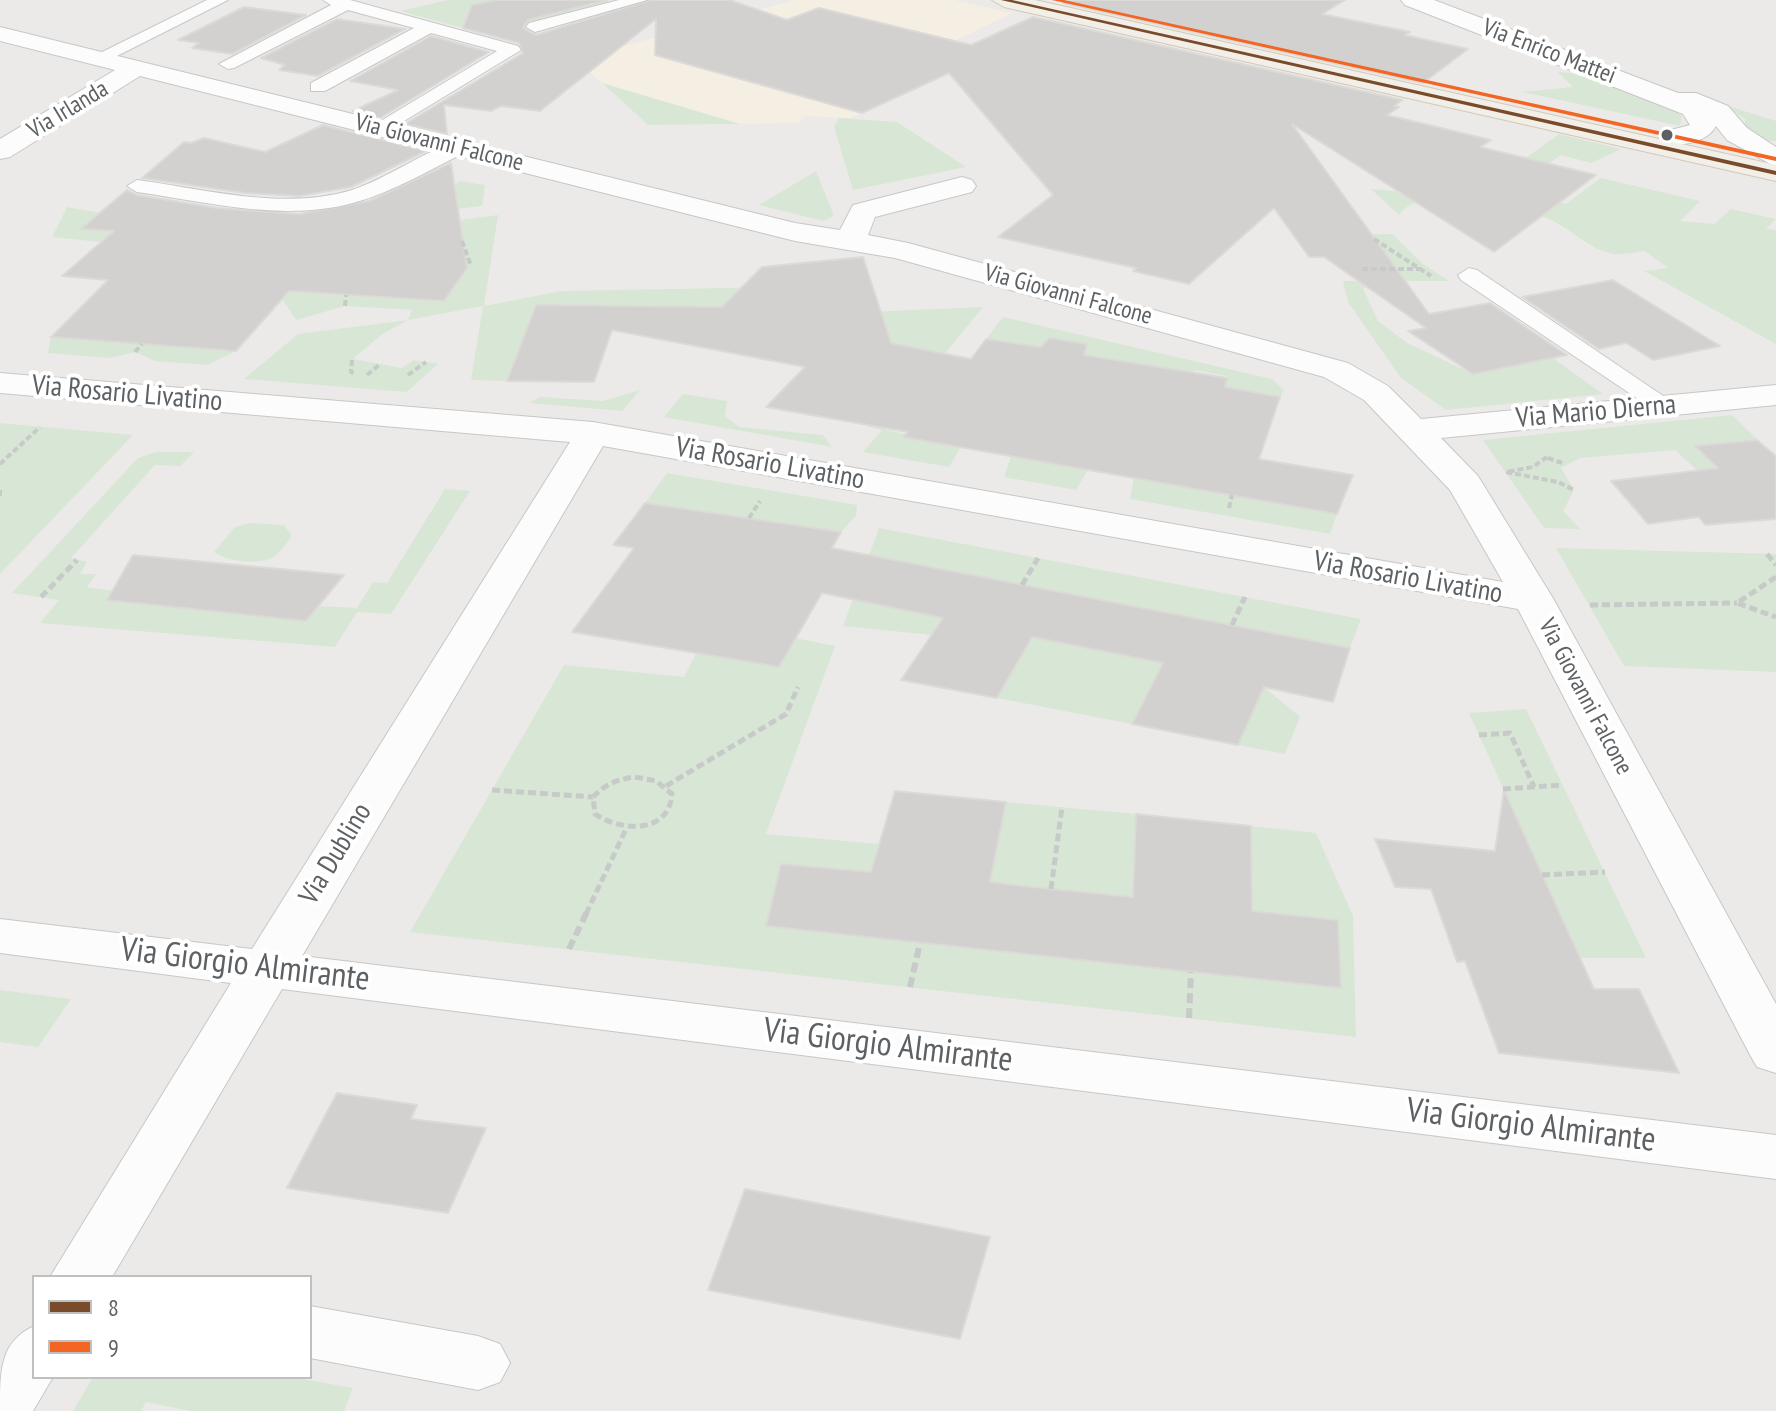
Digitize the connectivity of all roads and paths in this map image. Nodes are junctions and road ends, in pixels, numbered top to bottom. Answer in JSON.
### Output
{"nodes":[{"id":1,"x":220,"y":0,"type":"edge"},
{"id":2,"x":639,"y":0,"type":"edge"},
{"id":3,"x":1004,"y":0,"type":"edge"},
{"id":4,"x":1055,"y":0,"type":"edge"},
{"id":5,"x":1413,"y":0,"type":"edge"},
{"id":6,"x":338,"y":2,"type":"edge"},
{"id":7,"x":172,"y":3,"type":"dead end"},
{"id":8,"x":198,"y":10,"type":"junction"},
{"id":9,"x":429,"y":27,"type":"junction"},
{"id":10,"x":535,"y":27,"type":"dead end"},
{"id":11,"x":0,"y":34,"type":"edge"},
{"id":12,"x":97,"y":59,"type":"junction"},
{"id":13,"x":228,"y":64,"type":"dead end"},
{"id":14,"x":136,"y":68,"type":"junction"},
{"id":15,"x":318,"y":87,"type":"dead end"},
{"id":16,"x":1639,"y":87,"type":"junction"},
{"id":17,"x":381,"y":129,"type":"junction"},
{"id":18,"x":1677,"y":137,"type":"junction"},
{"id":19,"x":459,"y":148,"type":"junction"},
{"id":20,"x":0,"y":151,"type":"edge"},
{"id":21,"x":1776,"y":159,"type":"edge"},
{"id":22,"x":1776,"y":173,"type":"edge"},
{"id":23,"x":137,"y":186,"type":"dead end"},
{"id":24,"x":962,"y":186,"type":"dead end"},
{"id":25,"x":1374,"y":239,"type":"dead end"},
{"id":26,"x":462,"y":241,"type":"dead end"},
{"id":27,"x":850,"y":241,"type":"junction"},
{"id":28,"x":471,"y":266,"type":"dead end"},
{"id":29,"x":1362,"y":269,"type":"dead end"},
{"id":30,"x":1421,"y":269,"type":"junction"},
{"id":31,"x":1469,"y":275,"type":"dead end"},
{"id":32,"x":1439,"y":281,"type":"dead end"},
{"id":33,"x":346,"y":295,"type":"dead end"},
{"id":34,"x":345,"y":306,"type":"dead end"},
{"id":35,"x":142,"y":344,"type":"dead end"},
{"id":36,"x":135,"y":352,"type":"dead end"},
{"id":37,"x":0,"y":383,"type":"edge"},
{"id":38,"x":1776,"y":395,"type":"edge"},
{"id":39,"x":1665,"y":406,"type":"junction"},
{"id":40,"x":40,"y":427,"type":"dead end"},
{"id":41,"x":1415,"y":430,"type":"junction"},
{"id":42,"x":593,"y":433,"type":"junction"},
{"id":43,"x":1546,"y":446,"type":"dead end"},
{"id":44,"x":1547,"y":457,"type":"junction"},
{"id":45,"x":0,"y":464,"type":"edge"},
{"id":46,"x":1565,"y":464,"type":"dead end"},
{"id":47,"x":1574,"y":490,"type":"dead end"},
{"id":48,"x":1767,"y":554,"type":"dead end"},
{"id":49,"x":1038,"y":558,"type":"dead end"},
{"id":50,"x":77,"y":560,"type":"dead end"},
{"id":51,"x":1776,"y":565,"type":"edge"},
{"id":52,"x":1776,"y":577,"type":"edge"},
{"id":53,"x":1022,"y":585,"type":"dead end"},
{"id":54,"x":41,"y":597,"type":"dead end"},
{"id":55,"x":1245,"y":597,"type":"dead end"},
{"id":56,"x":1534,"y":600,"type":"junction"},
{"id":57,"x":1737,"y":603,"type":"junction"},
{"id":58,"x":1589,"y":605,"type":"dead end"},
{"id":59,"x":1776,"y":617,"type":"edge"},
{"id":60,"x":1232,"y":625,"type":"dead end"},
{"id":61,"x":798,"y":687,"type":"dead end"},
{"id":62,"x":1479,"y":735,"type":"dead end"},
{"id":63,"x":1562,"y":785,"type":"dead end"},
{"id":64,"x":666,"y":786,"type":"junction"},
{"id":65,"x":1534,"y":787,"type":"junction"},
{"id":66,"x":1503,"y":789,"type":"dead end"},
{"id":67,"x":492,"y":790,"type":"dead end"},
{"id":68,"x":593,"y":797,"type":"junction"},
{"id":69,"x":1062,"y":807,"type":"dead end"},
{"id":70,"x":627,"y":827,"type":"junction"},
{"id":71,"x":1605,"y":872,"type":"dead end"},
{"id":72,"x":1542,"y":875,"type":"dead end"},
{"id":73,"x":1051,"y":889,"type":"dead end"},
{"id":74,"x":0,"y":936,"type":"edge"},
{"id":75,"x":920,"y":943,"type":"dead end"},
{"id":76,"x":569,"y":949,"type":"dead end"},
{"id":77,"x":267,"y":968,"type":"junction"},
{"id":78,"x":1191,"y":972,"type":"dead end"},
{"id":79,"x":910,"y":987,"type":"dead end"},
{"id":80,"x":1189,"y":1018,"type":"dead end"},
{"id":81,"x":1776,"y":1053,"type":"edge"},
{"id":82,"x":1776,"y":1157,"type":"edge"},
{"id":83,"x":81,"y":1275,"type":"edge"},
{"id":84,"x":312,"y":1332,"type":"edge"},
{"id":85,"x":32,"y":1356,"type":"edge"},
{"id":86,"x":478,"y":1363,"type":"dead end"},
{"id":87,"x":0,"y":1409,"type":"edge"}],
"edges":[{"from":1,"to":8,"type":"lane"},
{"from":2,"to":10,"type":"lane"},
{"from":3,"to":22,"type":"main road"},
{"from":4,"to":18,"type":"main road"},
{"from":5,"to":16,"type":"street","name":"Via Enrico Mattei"},
{"from":6,"to":9,"type":"lane"},
{"from":6,"to":13,"type":"lane"},
{"from":7,"to":8,"type":"lane"},
{"from":8,"to":12,"type":"lane"},
{"from":9,"to":15,"type":"lane"},
{"from":9,"to":17,"type":"lane"},
{"from":11,"to":12,"type":"street","name":"Via Giovanni Falcone"},
{"from":12,"to":14,"type":"street","name":"Via Giovanni Falcone"},
{"from":14,"to":17,"type":"street","name":"Via Giovanni Falcone"},
{"from":14,"to":20,"type":"street","name":"Via Irlanda"},
{"from":16,"to":18,"type":"street"},
{"from":16,"to":21,"type":"street"},
{"from":17,"to":19,"type":"street","name":"Via Giovanni Falcone"},
{"from":18,"to":21,"type":"main road"},
{"from":19,"to":23,"type":"lane"},
{"from":19,"to":27,"type":"street","name":"Via Giovanni Falcone"},
{"from":24,"to":27,"type":"street"},
{"from":25,"to":30,"type":"path"},
{"from":26,"to":28,"type":"path"},
{"from":27,"to":41,"type":"street","name":"Via Giovanni Falcone"},
{"from":29,"to":30,"type":"path"},
{"from":30,"to":32,"type":"path"},
{"from":31,"to":39,"type":"lane"},
{"from":33,"to":34,"type":"path"},
{"from":35,"to":36,"type":"path"},
{"from":37,"to":42,"type":"street","name":"Via Rosario Livatino"},
{"from":38,"to":39,"type":"street","name":"Via Mario Dierna"},
{"from":39,"to":41,"type":"street","name":"Via Mario Dierna"},
{"from":40,"to":45,"type":"path"},
{"from":41,"to":56,"type":"street","name":"Via Giovanni Falcone"},
{"from":42,"to":56,"type":"street","name":"Via Rosario Livatino"},
{"from":42,"to":77,"type":"street","name":"Via Dublino"},
{"from":43,"to":44,"type":"path"},
{"from":44,"to":46,"type":"path"},
{"from":44,"to":47,"type":"path"},
{"from":48,"to":51,"type":"path"},
{"from":49,"to":53,"type":"path"},
{"from":50,"to":54,"type":"path"},
{"from":52,"to":57,"type":"path"},
{"from":55,"to":60,"type":"path"},
{"from":56,"to":81,"type":"street","name":"Via Giovanni Falcone"},
{"from":57,"to":58,"type":"path"},
{"from":57,"to":59,"type":"path"},
{"from":61,"to":64,"type":"path"},
{"from":62,"to":65,"type":"path"},
{"from":63,"to":65,"type":"path"},
{"from":64,"to":68,"type":"path"},
{"from":64,"to":70,"type":"path"},
{"from":65,"to":66,"type":"path"},
{"from":67,"to":68,"type":"path"},
{"from":68,"to":70,"type":"path"},
{"from":69,"to":73,"type":"path"},
{"from":70,"to":76,"type":"path"},
{"from":71,"to":72,"type":"path"},
{"from":74,"to":77,"type":"street","name":"Via Giorgio Almirante"},
{"from":75,"to":79,"type":"path"},
{"from":77,"to":82,"type":"street","name":"Via Giorgio Almirante"},
{"from":77,"to":83,"type":"street","name":"Via Dublino"},
{"from":78,"to":80,"type":"path"},
{"from":84,"to":86,"type":"street"},
{"from":85,"to":87,"type":"street"}]}
